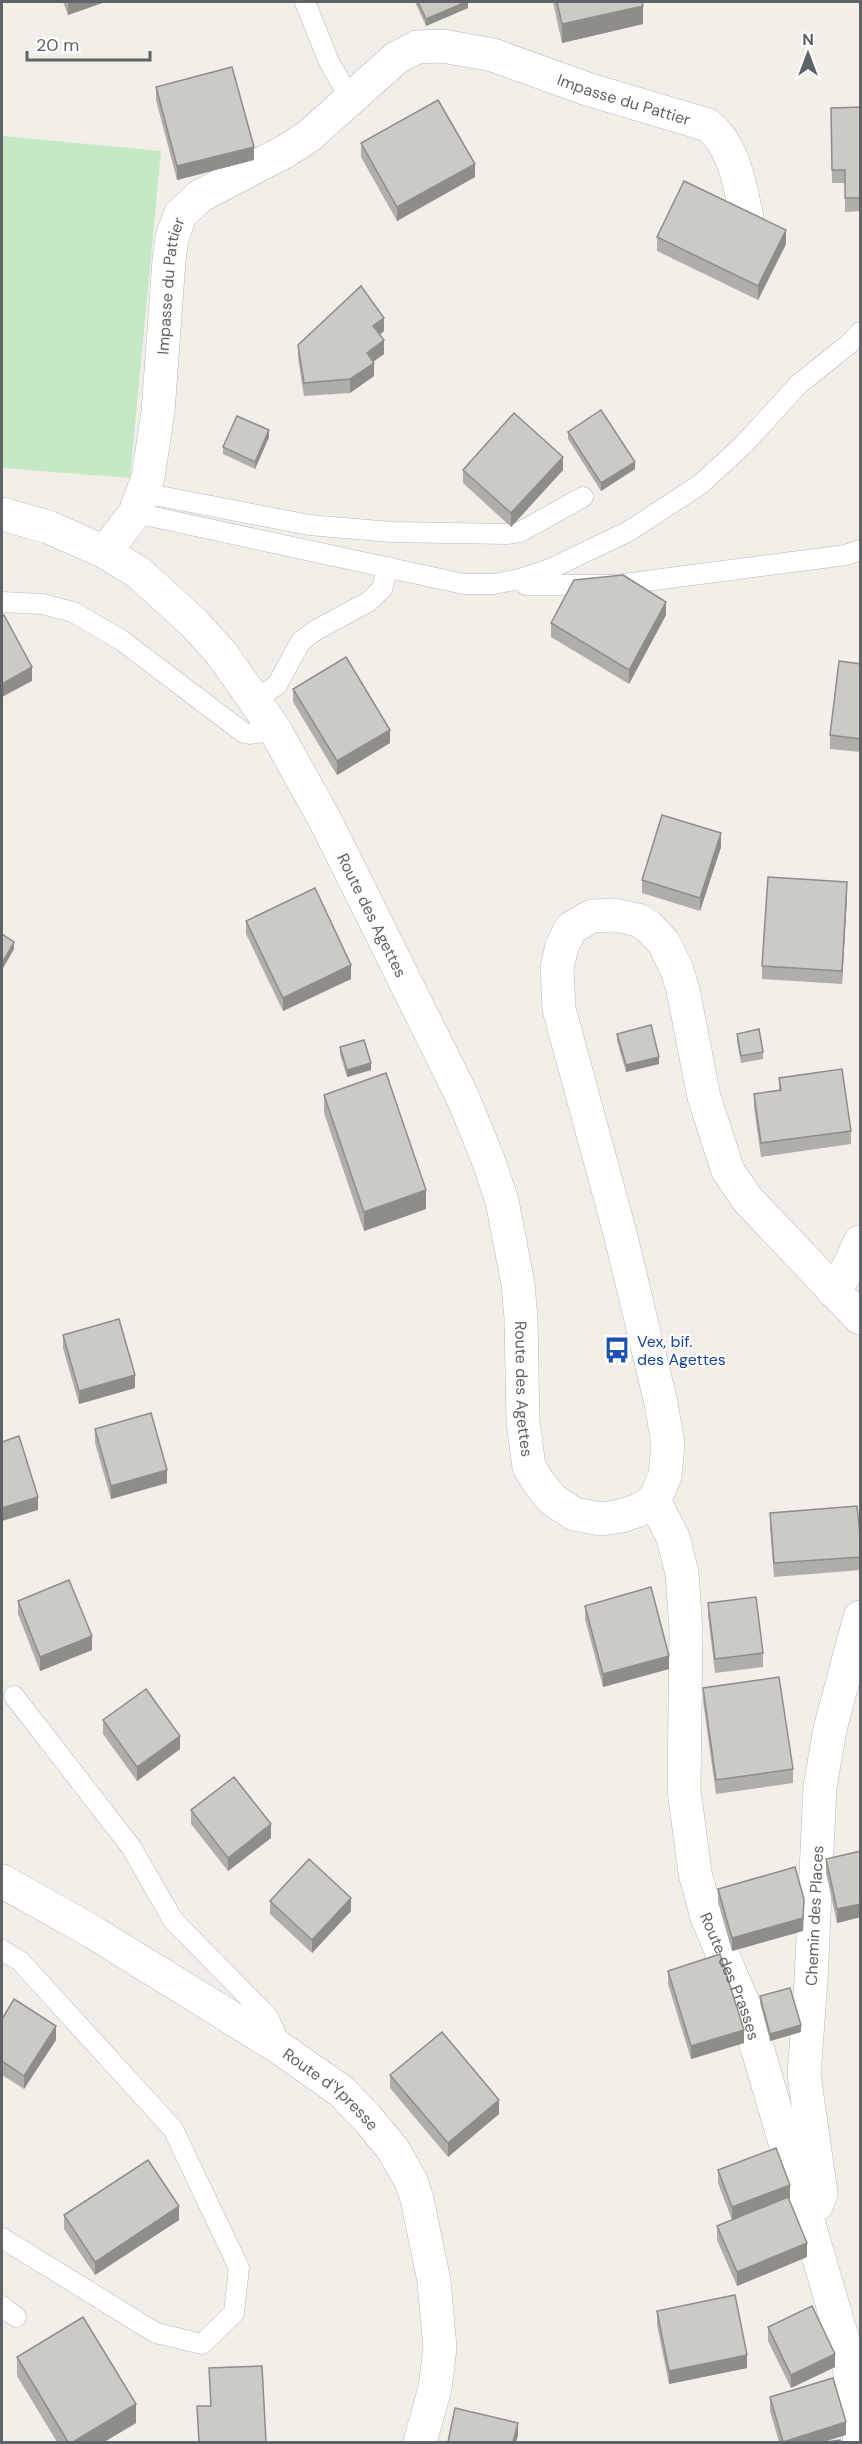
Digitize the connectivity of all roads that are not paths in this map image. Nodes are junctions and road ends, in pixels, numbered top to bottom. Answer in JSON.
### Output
{"nodes":[{"id":1,"x":305,"y":2,"type":"edge"},
{"id":2,"x":350,"y":98,"type":"junction"},
{"id":3,"x":747,"y":217,"type":"edge"},
{"id":4,"x":861,"y":332,"type":"edge"},
{"id":5,"x":583,"y":497,"type":"dead end"},
{"id":6,"x":139,"y":503,"type":"junction"},
{"id":7,"x":2,"y":514,"type":"edge"},
{"id":8,"x":861,"y":550,"type":"edge"},
{"id":9,"x":105,"y":552,"type":"junction"},
{"id":10,"x":388,"y":567,"type":"junction"},
{"id":11,"x":520,"y":579,"type":"junction"},
{"id":12,"x":2,"y":602,"type":"edge"},
{"id":13,"x":255,"y":700,"type":"junction"},
{"id":14,"x":275,"y":730,"type":"junction"},
{"id":15,"x":861,"y":1242,"type":"edge"},
{"id":16,"x":833,"y":1291,"type":"junction"},
{"id":17,"x":861,"y":1318,"type":"edge"},
{"id":18,"x":654,"y":1501,"type":"junction"},
{"id":19,"x":861,"y":1617,"type":"edge"},
{"id":20,"x":14,"y":1696,"type":"dead end"},
{"id":21,"x":2,"y":1881,"type":"edge"},
{"id":22,"x":2,"y":1950,"type":"edge"},
{"id":23,"x":277,"y":2046,"type":"junction"},
{"id":24,"x":805,"y":2210,"type":"junction"},
{"id":25,"x":2,"y":2238,"type":"edge"},
{"id":26,"x":420,"y":2442,"type":"edge"},
{"id":27,"x":860,"y":2442,"type":"edge"}],
"edges":[{"from":1,"to":2,"type":"lane"},
{"from":2,"to":3,"type":"street","name":"Impasse du Pattier"},
{"from":2,"to":6,"type":"street","name":"Impasse du Pattier"},
{"from":4,"to":11,"type":"lane"},
{"from":5,"to":6,"type":"lane"},
{"from":6,"to":9,"type":"street","name":"Impasse du Pattier"},
{"from":6,"to":10,"type":"lane"},
{"from":7,"to":9,"type":"street","name":"Route des Agettes"},
{"from":8,"to":11,"type":"lane"},
{"from":9,"to":13,"type":"street","name":"Route des Agettes"},
{"from":10,"to":11,"type":"lane"},
{"from":10,"to":13,"type":"lane"},
{"from":12,"to":14,"type":"lane"},
{"from":13,"to":14,"type":"street","name":"Route des Agettes"},
{"from":14,"to":18,"type":"street","name":"Route des Agettes"},
{"from":15,"to":16,"type":"street"},
{"from":16,"to":17,"type":"street"},
{"from":16,"to":18,"type":"street"},
{"from":18,"to":24,"type":"street","name":"Route des Prasses"},
{"from":19,"to":24,"type":"street","name":"Chemin des Places"},
{"from":20,"to":23,"type":"lane"},
{"from":21,"to":23,"type":"street","name":"Route d'Ypresse"},
{"from":22,"to":25,"type":"lane"},
{"from":23,"to":26,"type":"street","name":"Route d'Ypresse"},
{"from":24,"to":27,"type":"street","name":"Route des Prasses"}]}
